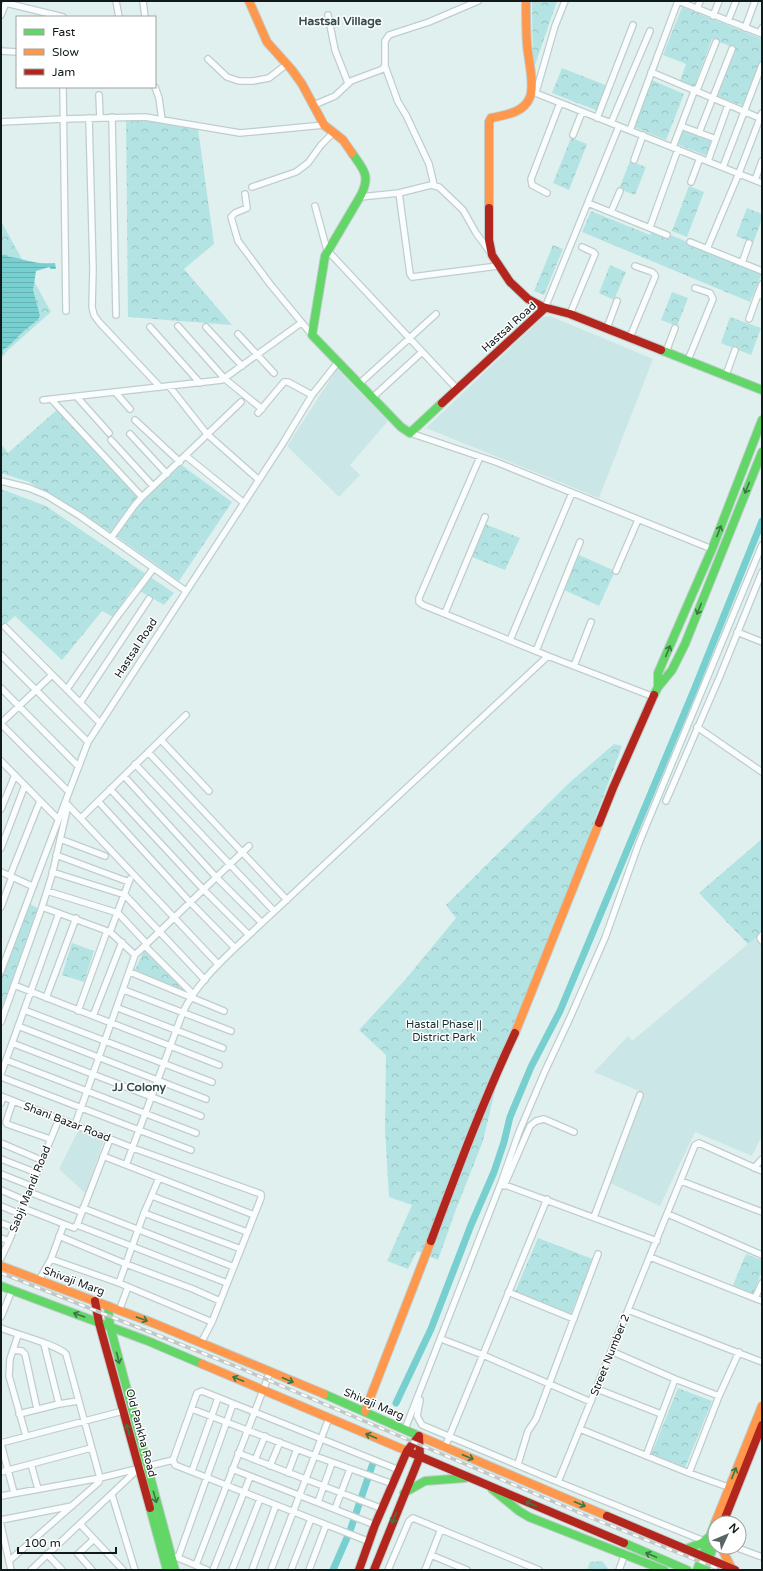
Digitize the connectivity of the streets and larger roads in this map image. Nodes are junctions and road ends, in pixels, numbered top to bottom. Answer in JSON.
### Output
{"nodes":[{"id":1,"x":116,"y":1,"type":"edge"},
{"id":2,"x":143,"y":1,"type":"edge"},
{"id":3,"x":249,"y":1,"type":"edge"},
{"id":4,"x":478,"y":1,"type":"edge"},
{"id":5,"x":526,"y":1,"type":"edge"},
{"id":6,"x":565,"y":1,"type":"edge"},
{"id":7,"x":678,"y":1,"type":"edge"},
{"id":8,"x":700,"y":1,"type":"edge"},
{"id":9,"x":719,"y":1,"type":"edge"},
{"id":10,"x":736,"y":1,"type":"edge"},
{"id":11,"x":755,"y":1,"type":"edge"},
{"id":12,"x":7,"y":2,"type":"edge"},
{"id":13,"x":697,"y":9,"type":"junction"},
{"id":14,"x":1,"y":15,"type":"edge"},
{"id":15,"x":328,"y":15,"type":"dead end"},
{"id":16,"x":59,"y":16,"type":"edge"},
{"id":17,"x":119,"y":16,"type":"edge"},
{"id":18,"x":145,"y":16,"type":"edge"},
{"id":19,"x":713,"y":16,"type":"junction"},
{"id":20,"x":728,"y":21,"type":"junction"},
{"id":21,"x":633,"y":25,"type":"dead end"},
{"id":22,"x":744,"y":28,"type":"junction"},
{"id":23,"x":650,"y":31,"type":"dead end"},
{"id":24,"x":761,"y":32,"type":"edge"},
{"id":25,"x":716,"y":42,"type":"dead end"},
{"id":26,"x":732,"y":49,"type":"dead end"},
{"id":27,"x":1,"y":51,"type":"edge"},
{"id":28,"x":16,"y":52,"type":"edge"},
{"id":29,"x":208,"y":59,"type":"dead end"},
{"id":30,"x":287,"y":64,"type":"junction"},
{"id":31,"x":762,"y":65,"type":"edge"},
{"id":32,"x":385,"y":66,"type":"junction"},
{"id":33,"x":651,"y":72,"type":"junction"},
{"id":34,"x":348,"y":83,"type":"junction"},
{"id":35,"x":63,"y":88,"type":"edge"},
{"id":36,"x":155,"y":88,"type":"edge"},
{"id":37,"x":534,"y":89,"type":"junction"},
{"id":38,"x":696,"y":90,"type":"junction"},
{"id":39,"x":99,"y":94,"type":"dead end"},
{"id":40,"x":712,"y":98,"type":"junction"},
{"id":41,"x":560,"y":103,"type":"junction"},
{"id":42,"x":314,"y":105,"type":"junction"},
{"id":43,"x":728,"y":105,"type":"junction"},
{"id":44,"x":582,"y":112,"type":"junction"},
{"id":45,"x":745,"y":112,"type":"junction"},
{"id":46,"x":761,"y":117,"type":"edge"},
{"id":47,"x":89,"y":118,"type":"junction"},
{"id":48,"x":100,"y":118,"type":"junction"},
{"id":49,"x":112,"y":118,"type":"junction"},
{"id":50,"x":597,"y":118,"type":"junction"},
{"id":51,"x":64,"y":119,"type":"junction"},
{"id":52,"x":162,"y":120,"type":"junction"},
{"id":53,"x":1,"y":122,"type":"edge"},
{"id":54,"x":611,"y":123,"type":"junction"},
{"id":55,"x":324,"y":125,"type":"junction"},
{"id":56,"x":619,"y":126,"type":"junction"},
{"id":57,"x":681,"y":126,"type":"junction"},
{"id":58,"x":630,"y":130,"type":"junction"},
{"id":59,"x":334,"y":132,"type":"junction"},
{"id":60,"x":699,"y":133,"type":"junction"},
{"id":61,"x":644,"y":135,"type":"junction"},
{"id":62,"x":573,"y":136,"type":"dead end"},
{"id":63,"x":716,"y":139,"type":"junction"},
{"id":64,"x":676,"y":148,"type":"junction"},
{"id":65,"x":700,"y":158,"type":"junction"},
{"id":66,"x":634,"y":160,"type":"dead end"},
{"id":67,"x":708,"y":161,"type":"junction"},
{"id":68,"x":762,"y":161,"type":"edge"},
{"id":69,"x":724,"y":167,"type":"junction"},
{"id":70,"x":739,"y":173,"type":"junction"},
{"id":71,"x":755,"y":180,"type":"junction"},
{"id":72,"x":692,"y":182,"type":"dead end"},
{"id":73,"x":762,"y":183,"type":"edge"},
{"id":74,"x":434,"y":186,"type":"junction"},
{"id":75,"x":252,"y":187,"type":"dead end"},
{"id":76,"x":620,"y":191,"type":"dead end"},
{"id":77,"x":547,"y":193,"type":"dead end"},
{"id":78,"x":245,"y":194,"type":"dead end"},
{"id":79,"x":398,"y":194,"type":"junction"},
{"id":80,"x":360,"y":197,"type":"junction"},
{"id":81,"x":588,"y":203,"type":"junction"},
{"id":82,"x":315,"y":206,"type":"dead end"},
{"id":83,"x":611,"y":212,"type":"junction"},
{"id":84,"x":650,"y":227,"type":"junction"},
{"id":85,"x":667,"y":234,"type":"dead end"},
{"id":86,"x":690,"y":242,"type":"dead end"},
{"id":87,"x":749,"y":243,"type":"dead end"},
{"id":88,"x":582,"y":247,"type":"dead end"},
{"id":89,"x":707,"y":249,"type":"junction"},
{"id":90,"x":327,"y":250,"type":"junction"},
{"id":91,"x":492,"y":254,"type":"junction"},
{"id":92,"x":742,"y":263,"type":"junction"},
{"id":93,"x":498,"y":266,"type":"junction"},
{"id":94,"x":635,"y":266,"type":"dead end"},
{"id":95,"x":762,"y":271,"type":"edge"},
{"id":96,"x":762,"y":284,"type":"edge"},
{"id":97,"x":696,"y":288,"type":"dead end"},
{"id":98,"x":760,"y":295,"type":"edge"},
{"id":99,"x":617,"y":301,"type":"dead end"},
{"id":100,"x":545,"y":308,"type":"junction"},
{"id":101,"x":66,"y":310,"type":"dead end"},
{"id":102,"x":436,"y":314,"type":"dead end"},
{"id":103,"x":570,"y":314,"type":"junction"},
{"id":104,"x":116,"y":315,"type":"dead end"},
{"id":105,"x":749,"y":319,"type":"dead end"},
{"id":106,"x":301,"y":323,"type":"junction"},
{"id":107,"x":178,"y":326,"type":"dead end"},
{"id":108,"x":206,"y":326,"type":"dead end"},
{"id":109,"x":150,"y":327,"type":"dead end"},
{"id":110,"x":607,"y":328,"type":"junction"},
{"id":111,"x":675,"y":328,"type":"dead end"},
{"id":112,"x":238,"y":334,"type":"dead end"},
{"id":113,"x":312,"y":335,"type":"junction"},
{"id":114,"x":630,"y":337,"type":"junction"},
{"id":115,"x":410,"y":339,"type":"junction"},
{"id":116,"x":735,"y":350,"type":"dead end"},
{"id":117,"x":422,"y":352,"type":"junction"},
{"id":118,"x":666,"y":352,"type":"junction"},
{"id":119,"x":257,"y":356,"type":"junction"},
{"id":120,"x":688,"y":360,"type":"junction"},
{"id":121,"x":338,"y":362,"type":"junction"},
{"id":122,"x":242,"y":366,"type":"junction"},
{"id":123,"x":274,"y":373,"type":"dead end"},
{"id":124,"x":726,"y":375,"type":"junction"},
{"id":125,"x":225,"y":379,"type":"junction"},
{"id":126,"x":200,"y":383,"type":"junction"},
{"id":127,"x":359,"y":384,"type":"junction"},
{"id":128,"x":169,"y":386,"type":"junction"},
{"id":129,"x":160,"y":387,"type":"junction"},
{"id":130,"x":457,"y":389,"type":"junction"},
{"id":131,"x":762,"y":389,"type":"edge"},
{"id":132,"x":116,"y":393,"type":"junction"},
{"id":133,"x":312,"y":395,"type":"junction"},
{"id":134,"x":77,"y":397,"type":"junction"},
{"id":135,"x":372,"y":398,"type":"junction"},
{"id":136,"x":43,"y":400,"type":"dead end"},
{"id":137,"x":52,"y":400,"type":"junction"},
{"id":138,"x":241,"y":402,"type":"dead end"},
{"id":139,"x":130,"y":409,"type":"dead end"},
{"id":140,"x":135,"y":420,"type":"dead end"},
{"id":141,"x":762,"y":420,"type":"edge"},
{"id":142,"x":109,"y":433,"type":"dead end"},
{"id":143,"x":410,"y":433,"type":"junction"},
{"id":144,"x":130,"y":434,"type":"dead end"},
{"id":145,"x":207,"y":434,"type":"junction"},
{"id":146,"x":111,"y":440,"type":"dead end"},
{"id":147,"x":762,"y":452,"type":"edge"},
{"id":148,"x":186,"y":456,"type":"junction"},
{"id":149,"x":480,"y":457,"type":"junction"},
{"id":150,"x":180,"y":462,"type":"junction"},
{"id":151,"x":167,"y":474,"type":"junction"},
{"id":152,"x":259,"y":480,"type":"junction"},
{"id":153,"x":1,"y":482,"type":"edge"},
{"id":154,"x":153,"y":486,"type":"junction"},
{"id":155,"x":572,"y":493,"type":"junction"},
{"id":156,"x":142,"y":497,"type":"junction"},
{"id":157,"x":244,"y":503,"type":"junction"},
{"id":158,"x":485,"y":517,"type":"dead end"},
{"id":159,"x":638,"y":520,"type":"junction"},
{"id":160,"x":112,"y":538,"type":"junction"},
{"id":161,"x":580,"y":542,"type":"dead end"},
{"id":162,"x":762,"y":545,"type":"edge"},
{"id":163,"x":712,"y":549,"type":"junction"},
{"id":164,"x":153,"y":569,"type":"junction"},
{"id":165,"x":616,"y":571,"type":"dead end"},
{"id":166,"x":762,"y":572,"type":"edge"},
{"id":167,"x":186,"y":591,"type":"junction"},
{"id":168,"x":149,"y":599,"type":"dead end"},
{"id":169,"x":445,"y":613,"type":"junction"},
{"id":170,"x":591,"y":622,"type":"dead end"},
{"id":171,"x":5,"y":627,"type":"dead end"},
{"id":172,"x":737,"y":632,"type":"junction"},
{"id":173,"x":510,"y":640,"type":"junction"},
{"id":174,"x":762,"y":642,"type":"edge"},
{"id":175,"x":536,"y":651,"type":"junction"},
{"id":176,"x":1,"y":655,"type":"edge"},
{"id":177,"x":548,"y":656,"type":"junction"},
{"id":178,"x":574,"y":666,"type":"junction"},
{"id":179,"x":52,"y":675,"type":"junction"},
{"id":180,"x":658,"y":687,"type":"junction"},
{"id":181,"x":1,"y":688,"type":"edge"},
{"id":182,"x":67,"y":689,"type":"junction"},
{"id":183,"x":35,"y":691,"type":"junction"},
{"id":184,"x":654,"y":696,"type":"junction"},
{"id":185,"x":80,"y":703,"type":"junction"},
{"id":186,"x":19,"y":706,"type":"junction"},
{"id":187,"x":186,"y":715,"type":"dead end"},
{"id":188,"x":100,"y":723,"type":"junction"},
{"id":189,"x":1,"y":724,"type":"edge"},
{"id":190,"x":697,"y":727,"type":"junction"},
{"id":191,"x":161,"y":740,"type":"junction"},
{"id":192,"x":88,"y":742,"type":"junction"},
{"id":193,"x":148,"y":752,"type":"junction"},
{"id":194,"x":1,"y":761,"type":"edge"},
{"id":195,"x":135,"y":764,"type":"junction"},
{"id":196,"x":78,"y":766,"type":"junction"},
{"id":197,"x":762,"y":772,"type":"edge"},
{"id":198,"x":15,"y":775,"type":"junction"},
{"id":199,"x":124,"y":776,"type":"junction"},
{"id":200,"x":25,"y":785,"type":"junction"},
{"id":201,"x":110,"y":789,"type":"junction"},
{"id":202,"x":68,"y":791,"type":"junction"},
{"id":203,"x":209,"y":791,"type":"dead end"},
{"id":204,"x":40,"y":801,"type":"junction"},
{"id":205,"x":666,"y":801,"type":"dead end"},
{"id":206,"x":98,"y":802,"type":"junction"},
{"id":207,"x":66,"y":803,"type":"junction"},
{"id":208,"x":1,"y":809,"type":"edge"},
{"id":209,"x":81,"y":818,"type":"junction"},
{"id":210,"x":58,"y":819,"type":"junction"},
{"id":211,"x":60,"y":839,"type":"junction"},
{"id":212,"x":249,"y":846,"type":"dead end"},
{"id":213,"x":1,"y":848,"type":"edge"},
{"id":214,"x":242,"y":852,"type":"junction"},
{"id":215,"x":56,"y":855,"type":"junction"},
{"id":216,"x":105,"y":856,"type":"dead end"},
{"id":217,"x":230,"y":864,"type":"junction"},
{"id":218,"x":1,"y":872,"type":"edge"},
{"id":219,"x":52,"y":872,"type":"junction"},
{"id":220,"x":132,"y":873,"type":"junction"},
{"id":221,"x":11,"y":877,"type":"junction"},
{"id":222,"x":216,"y":877,"type":"junction"},
{"id":223,"x":129,"y":882,"type":"junction"},
{"id":224,"x":32,"y":886,"type":"junction"},
{"id":225,"x":203,"y":889,"type":"junction"},
{"id":226,"x":47,"y":891,"type":"junction"},
{"id":227,"x":124,"y":895,"type":"junction"},
{"id":228,"x":287,"y":900,"type":"junction"},
{"id":229,"x":190,"y":902,"type":"junction"},
{"id":230,"x":1,"y":907,"type":"edge"},
{"id":231,"x":42,"y":907,"type":"junction"},
{"id":232,"x":274,"y":911,"type":"junction"},
{"id":233,"x":59,"y":913,"type":"junction"},
{"id":234,"x":118,"y":913,"type":"junction"},
{"id":235,"x":76,"y":918,"type":"junction"},
{"id":236,"x":174,"y":918,"type":"junction"},
{"id":237,"x":262,"y":923,"type":"junction"},
{"id":238,"x":109,"y":931,"type":"junction"},
{"id":239,"x":159,"y":932,"type":"junction"},
{"id":240,"x":249,"y":935,"type":"junction"},
{"id":241,"x":762,"y":935,"type":"edge"},
{"id":242,"x":762,"y":941,"type":"edge"},
{"id":243,"x":122,"y":942,"type":"junction"},
{"id":244,"x":146,"y":945,"type":"junction"},
{"id":245,"x":235,"y":948,"type":"junction"},
{"id":246,"x":136,"y":955,"type":"junction"},
{"id":247,"x":218,"y":964,"type":"junction"},
{"id":248,"x":1,"y":971,"type":"edge"},
{"id":249,"x":130,"y":972,"type":"junction"},
{"id":250,"x":204,"y":980,"type":"junction"},
{"id":251,"x":14,"y":985,"type":"junction"},
{"id":252,"x":124,"y":990,"type":"junction"},
{"id":253,"x":30,"y":992,"type":"junction"},
{"id":254,"x":192,"y":995,"type":"junction"},
{"id":255,"x":46,"y":998,"type":"junction"},
{"id":256,"x":118,"y":1008,"type":"junction"},
{"id":257,"x":24,"y":1010,"type":"junction"},
{"id":258,"x":78,"y":1011,"type":"junction"},
{"id":259,"x":224,"y":1011,"type":"dead end"},
{"id":260,"x":183,"y":1012,"type":"junction"},
{"id":261,"x":93,"y":1016,"type":"junction"},
{"id":262,"x":1,"y":1022,"type":"edge"},
{"id":263,"x":112,"y":1024,"type":"junction"},
{"id":264,"x":18,"y":1026,"type":"junction"},
{"id":265,"x":177,"y":1029,"type":"junction"},
{"id":266,"x":231,"y":1031,"type":"dead end"},
{"id":267,"x":104,"y":1041,"type":"junction"},
{"id":268,"x":12,"y":1043,"type":"junction"},
{"id":269,"x":170,"y":1046,"type":"junction"},
{"id":270,"x":223,"y":1048,"type":"dead end"},
{"id":271,"x":99,"y":1057,"type":"junction"},
{"id":272,"x":6,"y":1060,"type":"junction"},
{"id":273,"x":164,"y":1064,"type":"junction"},
{"id":274,"x":219,"y":1065,"type":"dead end"},
{"id":275,"x":92,"y":1074,"type":"junction"},
{"id":276,"x":1,"y":1076,"type":"edge"},
{"id":277,"x":158,"y":1080,"type":"junction"},
{"id":278,"x":212,"y":1082,"type":"dead end"},
{"id":279,"x":87,"y":1091,"type":"junction"},
{"id":280,"x":640,"y":1095,"type":"dead end"},
{"id":281,"x":152,"y":1097,"type":"junction"},
{"id":282,"x":2,"y":1099,"type":"edge"},
{"id":283,"x":206,"y":1099,"type":"dead end"},
{"id":284,"x":13,"y":1101,"type":"junction"},
{"id":285,"x":81,"y":1107,"type":"junction"},
{"id":286,"x":146,"y":1114,"type":"junction"},
{"id":287,"x":201,"y":1116,"type":"dead end"},
{"id":288,"x":59,"y":1119,"type":"junction"},
{"id":289,"x":75,"y":1125,"type":"junction"},
{"id":290,"x":139,"y":1131,"type":"junction"},
{"id":291,"x":574,"y":1132,"type":"dead end"},
{"id":292,"x":196,"y":1133,"type":"dead end"},
{"id":293,"x":50,"y":1139,"type":"junction"},
{"id":294,"x":110,"y":1139,"type":"junction"},
{"id":295,"x":1,"y":1143,"type":"edge"},
{"id":296,"x":133,"y":1148,"type":"junction"},
{"id":297,"x":191,"y":1150,"type":"dead end"},
{"id":298,"x":103,"y":1156,"type":"junction"},
{"id":299,"x":1,"y":1159,"type":"edge"},
{"id":300,"x":762,"y":1159,"type":"edge"},
{"id":301,"x":41,"y":1160,"type":"junction"},
{"id":302,"x":126,"y":1165,"type":"junction"},
{"id":303,"x":754,"y":1168,"type":"junction"},
{"id":304,"x":762,"y":1171,"type":"edge"},
{"id":305,"x":37,"y":1173,"type":"junction"},
{"id":306,"x":1,"y":1174,"type":"edge"},
{"id":307,"x":159,"y":1178,"type":"junction"},
{"id":308,"x":681,"y":1181,"type":"junction"},
{"id":309,"x":505,"y":1185,"type":"junction"},
{"id":310,"x":31,"y":1186,"type":"junction"},
{"id":311,"x":1,"y":1190,"type":"edge"},
{"id":312,"x":29,"y":1192,"type":"junction"},
{"id":313,"x":152,"y":1196,"type":"junction"},
{"id":314,"x":547,"y":1199,"type":"junction"},
{"id":315,"x":26,"y":1200,"type":"junction"},
{"id":316,"x":1,"y":1206,"type":"edge"},
{"id":317,"x":23,"y":1208,"type":"junction"},
{"id":318,"x":82,"y":1210,"type":"junction"},
{"id":319,"x":762,"y":1212,"type":"edge"},
{"id":320,"x":144,"y":1213,"type":"junction"},
{"id":321,"x":20,"y":1214,"type":"junction"},
{"id":322,"x":668,"y":1214,"type":"junction"},
{"id":323,"x":254,"y":1215,"type":"junction"},
{"id":324,"x":594,"y":1217,"type":"junction"},
{"id":325,"x":1,"y":1223,"type":"edge"},
{"id":326,"x":64,"y":1224,"type":"junction"},
{"id":327,"x":77,"y":1225,"type":"junction"},
{"id":328,"x":14,"y":1228,"type":"junction"},
{"id":329,"x":138,"y":1230,"type":"junction"},
{"id":330,"x":247,"y":1232,"type":"junction"},
{"id":331,"x":59,"y":1236,"type":"junction"},
{"id":332,"x":1,"y":1238,"type":"edge"},
{"id":333,"x":657,"y":1240,"type":"junction"},
{"id":334,"x":9,"y":1241,"type":"junction"},
{"id":335,"x":132,"y":1246,"type":"junction"},
{"id":336,"x":241,"y":1249,"type":"junction"},
{"id":337,"x":598,"y":1254,"type":"dead end"},
{"id":338,"x":762,"y":1255,"type":"edge"},
{"id":339,"x":650,"y":1257,"type":"junction"},
{"id":340,"x":1,"y":1258,"type":"edge"},
{"id":341,"x":51,"y":1259,"type":"junction"},
{"id":342,"x":126,"y":1264,"type":"junction"},
{"id":343,"x":1,"y":1266,"type":"edge"},
{"id":344,"x":234,"y":1267,"type":"junction"},
{"id":345,"x":39,"y":1280,"type":"junction"},
{"id":346,"x":119,"y":1283,"type":"junction"},
{"id":347,"x":227,"y":1283,"type":"junction"},
{"id":348,"x":762,"y":1283,"type":"edge"},
{"id":349,"x":1,"y":1286,"type":"edge"},
{"id":350,"x":128,"y":1287,"type":"junction"},
{"id":351,"x":12,"y":1290,"type":"junction"},
{"id":352,"x":508,"y":1292,"type":"junction"},
{"id":353,"x":755,"y":1298,"type":"junction"},
{"id":354,"x":95,"y":1301,"type":"junction"},
{"id":355,"x":220,"y":1301,"type":"junction"},
{"id":356,"x":762,"y":1301,"type":"edge"},
{"id":357,"x":108,"y":1306,"type":"junction"},
{"id":358,"x":119,"y":1310,"type":"junction"},
{"id":359,"x":628,"y":1310,"type":"junction"},
{"id":360,"x":1,"y":1317,"type":"edge"},
{"id":361,"x":574,"y":1319,"type":"junction"},
{"id":362,"x":212,"y":1322,"type":"junction"},
{"id":363,"x":99,"y":1323,"type":"junction"},
{"id":364,"x":110,"y":1326,"type":"junction"},
{"id":365,"x":1,"y":1328,"type":"edge"},
{"id":366,"x":18,"y":1335,"type":"junction"},
{"id":367,"x":444,"y":1340,"type":"junction"},
{"id":368,"x":201,"y":1343,"type":"junction"},
{"id":369,"x":44,"y":1344,"type":"junction"},
{"id":370,"x":13,"y":1350,"type":"junction"},
{"id":371,"x":611,"y":1351,"type":"junction"},
{"id":372,"x":739,"y":1352,"type":"junction"},
{"id":373,"x":482,"y":1355,"type":"junction"},
{"id":374,"x":762,"y":1362,"type":"edge"},
{"id":375,"x":270,"y":1372,"type":"junction"},
{"id":376,"x":675,"y":1379,"type":"junction"},
{"id":377,"x":548,"y":1384,"type":"junction"},
{"id":378,"x":597,"y":1388,"type":"junction"},
{"id":379,"x":262,"y":1389,"type":"junction"},
{"id":380,"x":719,"y":1396,"type":"junction"},
{"id":381,"x":218,"y":1398,"type":"junction"},
{"id":382,"x":78,"y":1401,"type":"junction"},
{"id":383,"x":591,"y":1402,"type":"junction"},
{"id":384,"x":59,"y":1404,"type":"junction"},
{"id":385,"x":233,"y":1404,"type":"junction"},
{"id":386,"x":762,"y":1406,"type":"edge"},
{"id":387,"x":192,"y":1409,"type":"junction"},
{"id":388,"x":37,"y":1410,"type":"junction"},
{"id":389,"x":123,"y":1411,"type":"junction"},
{"id":390,"x":365,"y":1411,"type":"junction"},
{"id":391,"x":255,"y":1413,"type":"junction"},
{"id":392,"x":19,"y":1414,"type":"junction"},
{"id":393,"x":661,"y":1414,"type":"junction"},
{"id":394,"x":212,"y":1416,"type":"junction"},
{"id":395,"x":329,"y":1418,"type":"junction"},
{"id":396,"x":84,"y":1421,"type":"junction"},
{"id":397,"x":227,"y":1422,"type":"junction"},
{"id":398,"x":760,"y":1422,"type":"edge"},
{"id":399,"x":405,"y":1429,"type":"junction"},
{"id":400,"x":580,"y":1429,"type":"junction"},
{"id":401,"x":248,"y":1430,"type":"junction"},
{"id":402,"x":26,"y":1436,"type":"junction"},
{"id":403,"x":265,"y":1436,"type":"junction"},
{"id":404,"x":419,"y":1436,"type":"junction"},
{"id":405,"x":450,"y":1436,"type":"junction"},
{"id":406,"x":322,"y":1439,"type":"junction"},
{"id":407,"x":280,"y":1442,"type":"junction"},
{"id":408,"x":1,"y":1443,"type":"edge"},
{"id":409,"x":445,"y":1447,"type":"junction"},
{"id":410,"x":91,"y":1448,"type":"junction"},
{"id":411,"x":297,"y":1449,"type":"junction"},
{"id":412,"x":407,"y":1451,"type":"junction"},
{"id":413,"x":238,"y":1453,"type":"junction"},
{"id":414,"x":315,"y":1456,"type":"junction"},
{"id":415,"x":420,"y":1456,"type":"junction"},
{"id":416,"x":646,"y":1456,"type":"junction"},
{"id":417,"x":173,"y":1460,"type":"junction"},
{"id":418,"x":255,"y":1460,"type":"junction"},
{"id":419,"x":332,"y":1462,"type":"junction"},
{"id":420,"x":31,"y":1464,"type":"junction"},
{"id":421,"x":518,"y":1464,"type":"junction"},
{"id":422,"x":270,"y":1466,"type":"junction"},
{"id":423,"x":142,"y":1467,"type":"junction"},
{"id":424,"x":232,"y":1469,"type":"junction"},
{"id":425,"x":350,"y":1469,"type":"junction"},
{"id":426,"x":8,"y":1470,"type":"junction"},
{"id":427,"x":399,"y":1470,"type":"junction"},
{"id":428,"x":192,"y":1471,"type":"junction"},
{"id":429,"x":1,"y":1472,"type":"edge"},
{"id":430,"x":288,"y":1473,"type":"junction"},
{"id":431,"x":689,"y":1473,"type":"junction"},
{"id":432,"x":250,"y":1477,"type":"junction"},
{"id":433,"x":100,"y":1478,"type":"junction"},
{"id":434,"x":208,"y":1478,"type":"junction"},
{"id":435,"x":468,"y":1478,"type":"junction"},
{"id":436,"x":306,"y":1480,"type":"junction"},
{"id":437,"x":558,"y":1482,"type":"junction"},
{"id":438,"x":393,"y":1484,"type":"junction"},
{"id":439,"x":226,"y":1485,"type":"junction"},
{"id":440,"x":486,"y":1485,"type":"junction"},
{"id":441,"x":323,"y":1486,"type":"junction"},
{"id":442,"x":728,"y":1487,"type":"junction"},
{"id":443,"x":38,"y":1489,"type":"junction"},
{"id":444,"x":244,"y":1492,"type":"junction"},
{"id":445,"x":14,"y":1493,"type":"junction"},
{"id":446,"x":341,"y":1493,"type":"junction"},
{"id":447,"x":404,"y":1493,"type":"junction"},
{"id":448,"x":112,"y":1495,"type":"junction"},
{"id":449,"x":300,"y":1495,"type":"junction"},
{"id":450,"x":1,"y":1496,"type":"edge"},
{"id":451,"x":260,"y":1499,"type":"junction"},
{"id":452,"x":318,"y":1502,"type":"junction"},
{"id":453,"x":276,"y":1505,"type":"junction"},
{"id":454,"x":72,"y":1506,"type":"junction"},
{"id":455,"x":335,"y":1509,"type":"junction"},
{"id":456,"x":383,"y":1509,"type":"junction"},
{"id":457,"x":293,"y":1512,"type":"junction"},
{"id":458,"x":718,"y":1515,"type":"edge"},
{"id":459,"x":726,"y":1515,"type":"edge"},
{"id":460,"x":310,"y":1519,"type":"junction"},
{"id":461,"x":1,"y":1520,"type":"edge"},
{"id":462,"x":80,"y":1524,"type":"junction"},
{"id":463,"x":1,"y":1525,"type":"edge"},
{"id":464,"x":326,"y":1525,"type":"junction"},
{"id":465,"x":375,"y":1525,"type":"junction"},
{"id":466,"x":441,"y":1529,"type":"junction"},
{"id":467,"x":94,"y":1539,"type":"junction"},
{"id":468,"x":707,"y":1539,"type":"edge"},
{"id":469,"x":3,"y":1541,"type":"edge"},
{"id":470,"x":707,"y":1541,"type":"edge"},
{"id":471,"x":370,"y":1542,"type":"junction"},
{"id":472,"x":686,"y":1549,"type":"junction"},
{"id":473,"x":707,"y":1551,"type":"edge"},
{"id":474,"x":747,"y":1551,"type":"edge"},
{"id":475,"x":47,"y":1554,"type":"junction"},
{"id":476,"x":625,"y":1554,"type":"junction"},
{"id":477,"x":431,"y":1555,"type":"junction"},
{"id":478,"x":726,"y":1555,"type":"edge"},
{"id":479,"x":175,"y":1557,"type":"junction"},
{"id":480,"x":762,"y":1557,"type":"edge"},
{"id":481,"x":705,"y":1558,"type":"junction"},
{"id":482,"x":9,"y":1561,"type":"junction"},
{"id":483,"x":196,"y":1565,"type":"junction"},
{"id":484,"x":734,"y":1569,"type":"edge"},
{"id":485,"x":11,"y":1570,"type":"edge"},
{"id":486,"x":31,"y":1570,"type":"edge"},
{"id":487,"x":62,"y":1570,"type":"edge"},
{"id":488,"x":92,"y":1570,"type":"edge"},
{"id":489,"x":123,"y":1570,"type":"edge"},
{"id":490,"x":135,"y":1570,"type":"edge"},
{"id":491,"x":168,"y":1570,"type":"edge"},
{"id":492,"x":175,"y":1570,"type":"edge"},
{"id":493,"x":207,"y":1570,"type":"edge"},
{"id":494,"x":213,"y":1570,"type":"edge"},
{"id":495,"x":232,"y":1570,"type":"edge"},
{"id":496,"x":252,"y":1570,"type":"edge"},
{"id":497,"x":271,"y":1570,"type":"edge"},
{"id":498,"x":291,"y":1570,"type":"edge"},
{"id":499,"x":310,"y":1570,"type":"edge"},
{"id":500,"x":359,"y":1570,"type":"edge"},
{"id":501,"x":374,"y":1570,"type":"edge"},
{"id":502,"x":388,"y":1570,"type":"edge"},
{"id":503,"x":425,"y":1570,"type":"edge"},
{"id":504,"x":465,"y":1570,"type":"edge"},
{"id":505,"x":539,"y":1570,"type":"edge"},
{"id":506,"x":619,"y":1570,"type":"edge"},
{"id":507,"x":664,"y":1570,"type":"edge"},
{"id":508,"x":687,"y":1570,"type":"edge"},
{"id":509,"x":697,"y":1570,"type":"edge"},
{"id":510,"x":705,"y":1570,"type":"edge"}],
"edges":[{"from":1,"to":17,"type":"street"},
{"from":2,"to":18,"type":"street"},
{"from":3,"to":30,"type":"street"},
{"from":4,"to":32,"type":"street"},
{"from":5,"to":37,"type":"street"},
{"from":6,"to":37,"type":"street"},
{"from":7,"to":13,"type":"street"},
{"from":7,"to":33,"type":"street"},
{"from":8,"to":13,"type":"street"},
{"from":9,"to":19,"type":"street"},
{"from":10,"to":20,"type":"street"},
{"from":11,"to":22,"type":"street"},
{"from":12,"to":14,"type":"street"},
{"from":12,"to":16,"type":"street"},
{"from":13,"to":19,"type":"street"},
{"from":15,"to":34,"type":"street"},
{"from":19,"to":20,"type":"street"},
{"from":20,"to":22,"type":"street"},
{"from":21,"to":50,"type":"street"},
{"from":22,"to":24,"type":"street"},
{"from":23,"to":54,"type":"street"},
{"from":25,"to":38,"type":"street"},
{"from":26,"to":40,"type":"street"},
{"from":27,"to":28,"type":"street"},
{"from":29,"to":30,"type":"street"},
{"from":30,"to":42,"type":"street"},
{"from":31,"to":45,"type":"street"},
{"from":32,"to":34,"type":"street"},
{"from":32,"to":74,"type":"street"},
{"from":33,"to":38,"type":"street"},
{"from":33,"to":58,"type":"street"},
{"from":34,"to":42,"type":"street"},
{"from":35,"to":51,"type":"street"},
{"from":36,"to":52,"type":"street"},
{"from":37,"to":41,"type":"street"},
{"from":37,"to":91,"type":"street"},
{"from":38,"to":40,"type":"street"},
{"from":38,"to":57,"type":"street"},
{"from":39,"to":48,"type":"street"},
{"from":40,"to":43,"type":"street"},
{"from":40,"to":60,"type":"street"},
{"from":41,"to":44,"type":"street"},
{"from":41,"to":77,"type":"street"},
{"from":42,"to":55,"type":"street"},
{"from":43,"to":45,"type":"street"},
{"from":43,"to":63,"type":"street"},
{"from":44,"to":50,"type":"street"},
{"from":44,"to":62,"type":"street"},
{"from":45,"to":46,"type":"street"},
{"from":45,"to":69,"type":"street"},
{"from":46,"to":70,"type":"street"},
{"from":47,"to":48,"type":"street"},
{"from":47,"to":51,"type":"street"},
{"from":47,"to":129,"type":"street"},
{"from":48,"to":49,"type":"street"},
{"from":49,"to":52,"type":"street"},
{"from":49,"to":104,"type":"street"},
{"from":50,"to":54,"type":"street"},
{"from":51,"to":53,"type":"street"},
{"from":51,"to":101,"type":"street"},
{"from":52,"to":55,"type":"street"},
{"from":54,"to":56,"type":"street"},
{"from":55,"to":59,"type":"street"},
{"from":56,"to":58,"type":"street"},
{"from":56,"to":81,"type":"street"},
{"from":57,"to":60,"type":"street"},
{"from":57,"to":64,"type":"street"},
{"from":58,"to":61,"type":"street"},
{"from":59,"to":75,"type":"street"},
{"from":59,"to":80,"type":"street"},
{"from":60,"to":63,"type":"street"},
{"from":61,"to":64,"type":"street"},
{"from":61,"to":66,"type":"street"},
{"from":63,"to":67,"type":"street"},
{"from":64,"to":65,"type":"street"},
{"from":64,"to":84,"type":"street"},
{"from":65,"to":67,"type":"street"},
{"from":65,"to":72,"type":"street"},
{"from":67,"to":69,"type":"street"},
{"from":68,"to":71,"type":"street"},
{"from":69,"to":70,"type":"street"},
{"from":70,"to":71,"type":"street"},
{"from":70,"to":89,"type":"street"},
{"from":71,"to":73,"type":"street"},
{"from":74,"to":79,"type":"street"},
{"from":74,"to":91,"type":"street"},
{"from":76,"to":83,"type":"street"},
{"from":78,"to":106,"type":"street"},
{"from":79,"to":80,"type":"street"},
{"from":79,"to":93,"type":"street"},
{"from":80,"to":90,"type":"street"},
{"from":81,"to":83,"type":"street"},
{"from":81,"to":100,"type":"street"},
{"from":82,"to":90,"type":"street"},
{"from":83,"to":84,"type":"street"},
{"from":84,"to":85,"type":"street"},
{"from":86,"to":89,"type":"street"},
{"from":87,"to":92,"type":"street"},
{"from":88,"to":103,"type":"street"},
{"from":89,"to":92,"type":"street"},
{"from":90,"to":113,"type":"street"},
{"from":90,"to":115,"type":"street"},
{"from":91,"to":93,"type":"street"},
{"from":92,"to":95,"type":"street"},
{"from":93,"to":100,"type":"street"},
{"from":94,"to":114,"type":"street"},
{"from":96,"to":98,"type":"street"},
{"from":97,"to":120,"type":"street"},
{"from":98,"to":105,"type":"street"},
{"from":99,"to":110,"type":"street"},
{"from":100,"to":103,"type":"street","name":"Hastsal Road"},
{"from":100,"to":130,"type":"street","name":"Hastsal Road"},
{"from":102,"to":115,"type":"street"},
{"from":103,"to":110,"type":"street","name":"Hastsal Road"},
{"from":106,"to":113,"type":"street"},
{"from":106,"to":119,"type":"street"},
{"from":107,"to":125,"type":"street"},
{"from":108,"to":122,"type":"street"},
{"from":109,"to":126,"type":"street"},
{"from":110,"to":114,"type":"street","name":"Hastsal Road"},
{"from":111,"to":118,"type":"street"},
{"from":112,"to":119,"type":"street"},
{"from":113,"to":121,"type":"street"},
{"from":114,"to":118,"type":"street","name":"Hastsal Road"},
{"from":115,"to":117,"type":"street"},
{"from":115,"to":127,"type":"street"},
{"from":116,"to":124,"type":"street"},
{"from":117,"to":130,"type":"street"},
{"from":117,"to":135,"type":"street"},
{"from":118,"to":120,"type":"street","name":"Hastsal Road"},
{"from":119,"to":122,"type":"street"},
{"from":119,"to":123,"type":"street"},
{"from":120,"to":124,"type":"street","name":"Hastsal Road"},
{"from":121,"to":127,"type":"street"},
{"from":121,"to":133,"type":"street","name":"Hastsal Road"},
{"from":122,"to":125,"type":"street"},
{"from":124,"to":131,"type":"street","name":"Hastsal Road"},
{"from":125,"to":126,"type":"street"},
{"from":125,"to":133,"type":"street"},
{"from":126,"to":128,"type":"street"},
{"from":127,"to":135,"type":"street"},
{"from":128,"to":129,"type":"street"},
{"from":128,"to":145,"type":"street"},
{"from":129,"to":132,"type":"street"},
{"from":130,"to":143,"type":"street","name":"Hastsal Road"},
{"from":132,"to":134,"type":"street"},
{"from":132,"to":139,"type":"street"},
{"from":133,"to":152,"type":"street","name":"Hastsal Road"},
{"from":134,"to":137,"type":"street"},
{"from":134,"to":142,"type":"street"},
{"from":135,"to":143,"type":"street"},
{"from":136,"to":137,"type":"street"},
{"from":137,"to":156,"type":"street"},
{"from":138,"to":145,"type":"street"},
{"from":140,"to":150,"type":"street"},
{"from":163,"to":141,"type":"street","one_way":true},
{"from":143,"to":149,"type":"street"},
{"from":144,"to":151,"type":"street"},
{"from":145,"to":148,"type":"street"},
{"from":145,"to":152,"type":"street"},
{"from":146,"to":154,"type":"street"},
{"from":147,"to":180,"type":"street","one_way":true},
{"from":148,"to":150,"type":"street"},
{"from":148,"to":157,"type":"street"},
{"from":149,"to":155,"type":"street"},
{"from":149,"to":169,"type":"street"},
{"from":150,"to":151,"type":"street"},
{"from":151,"to":154,"type":"street"},
{"from":152,"to":157,"type":"street","name":"Hastsal Road"},
{"from":153,"to":160,"type":"street"},
{"from":154,"to":156,"type":"street"},
{"from":155,"to":159,"type":"street"},
{"from":155,"to":173,"type":"street"},
{"from":156,"to":160,"type":"street"},
{"from":157,"to":167,"type":"street","name":"Hastsal Road"},
{"from":158,"to":169,"type":"street"},
{"from":159,"to":163,"type":"street"},
{"from":159,"to":165,"type":"street"},
{"from":160,"to":164,"type":"street"},
{"from":161,"to":175,"type":"street"},
{"from":162,"to":399,"type":"street"},
{"from":180,"to":163,"type":"street","one_way":true},
{"from":164,"to":167,"type":"street"},
{"from":164,"to":182,"type":"street"},
{"from":166,"to":172,"type":"street"},
{"from":167,"to":188,"type":"street","name":"Hastsal Road"},
{"from":168,"to":185,"type":"street"},
{"from":169,"to":173,"type":"street"},
{"from":170,"to":178,"type":"street"},
{"from":171,"to":179,"type":"street"},
{"from":172,"to":174,"type":"street"},
{"from":172,"to":190,"type":"street"},
{"from":173,"to":175,"type":"street"},
{"from":175,"to":177,"type":"street"},
{"from":176,"to":183,"type":"street"},
{"from":177,"to":178,"type":"street"},
{"from":177,"to":228,"type":"street"},
{"from":178,"to":184,"type":"street"},
{"from":179,"to":182,"type":"street"},
{"from":179,"to":183,"type":"street"},
{"from":180,"to":184,"type":"street"},
{"from":181,"to":186,"type":"street"},
{"from":182,"to":185,"type":"street"},
{"from":183,"to":186,"type":"street"},
{"from":183,"to":192,"type":"street"},
{"from":184,"to":390,"type":"street"},
{"from":185,"to":188,"type":"street"},
{"from":186,"to":189,"type":"street"},
{"from":186,"to":196,"type":"street"},
{"from":187,"to":191,"type":"street"},
{"from":188,"to":192,"type":"street","name":"Hastsal Road"},
{"from":189,"to":202,"type":"street"},
{"from":190,"to":197,"type":"street"},
{"from":190,"to":205,"type":"street"},
{"from":191,"to":193,"type":"street"},
{"from":191,"to":203,"type":"street"},
{"from":192,"to":196,"type":"street","name":"Hastsal Road"},
{"from":193,"to":195,"type":"street"},
{"from":193,"to":214,"type":"street"},
{"from":194,"to":198,"type":"street"},
{"from":195,"to":199,"type":"street"},
{"from":195,"to":217,"type":"street"},
{"from":196,"to":202,"type":"street","name":"Hastsal Road"},
{"from":198,"to":200,"type":"street"},
{"from":198,"to":208,"type":"street"},
{"from":199,"to":201,"type":"street"},
{"from":199,"to":222,"type":"street"},
{"from":200,"to":204,"type":"street"},
{"from":200,"to":213,"type":"street"},
{"from":201,"to":206,"type":"street"},
{"from":201,"to":225,"type":"street"},
{"from":202,"to":207,"type":"street","name":"Hastsal Road"},
{"from":204,"to":210,"type":"street"},
{"from":204,"to":221,"type":"street"},
{"from":206,"to":209,"type":"street"},
{"from":206,"to":229,"type":"street"},
{"from":207,"to":209,"type":"street"},
{"from":207,"to":210,"type":"street","name":"Hastsal Road"},
{"from":207,"to":211,"type":"street"},
{"from":209,"to":220,"type":"street"},
{"from":210,"to":224,"type":"street","name":"Hastsal Road"},
{"from":211,"to":215,"type":"street"},
{"from":211,"to":216,"type":"street"},
{"from":212,"to":214,"type":"street"},
{"from":214,"to":217,"type":"street"},
{"from":214,"to":228,"type":"street"},
{"from":215,"to":219,"type":"street"},
{"from":215,"to":223,"type":"street"},
{"from":217,"to":222,"type":"street"},
{"from":217,"to":232,"type":"street"},
{"from":218,"to":221,"type":"street"},
{"from":219,"to":226,"type":"street"},
{"from":219,"to":227,"type":"street"},
{"from":220,"to":223,"type":"street"},
{"from":220,"to":236,"type":"street"},
{"from":221,"to":224,"type":"street"},
{"from":221,"to":230,"type":"street"},
{"from":222,"to":225,"type":"street"},
{"from":222,"to":237,"type":"street"},
{"from":223,"to":227,"type":"street"},
{"from":224,"to":248,"type":"street","name":"Hastsal Road"},
{"from":225,"to":229,"type":"street"},
{"from":225,"to":240,"type":"street"},
{"from":226,"to":231,"type":"street"},
{"from":226,"to":234,"type":"street"},
{"from":227,"to":234,"type":"street"},
{"from":227,"to":239,"type":"street"},
{"from":228,"to":232,"type":"street"},
{"from":229,"to":236,"type":"street"},
{"from":229,"to":245,"type":"street"},
{"from":231,"to":233,"type":"street"},
{"from":231,"to":251,"type":"street"},
{"from":232,"to":237,"type":"street"},
{"from":233,"to":235,"type":"street"},
{"from":233,"to":253,"type":"street"},
{"from":234,"to":238,"type":"street"},
{"from":234,"to":244,"type":"street"},
{"from":235,"to":238,"type":"street"},
{"from":235,"to":255,"type":"street"},
{"from":236,"to":239,"type":"street"},
{"from":236,"to":247,"type":"street"},
{"from":237,"to":240,"type":"street"},
{"from":238,"to":243,"type":"street"},
{"from":238,"to":258,"type":"street"},
{"from":239,"to":244,"type":"street"},
{"from":239,"to":250,"type":"street"},
{"from":240,"to":245,"type":"street"},
{"from":241,"to":242,"type":"street"},
{"from":243,"to":246,"type":"street"},
{"from":243,"to":261,"type":"street"},
{"from":244,"to":246,"type":"street"},
{"from":244,"to":254,"type":"street"},
{"from":245,"to":247,"type":"street"},
{"from":246,"to":249,"type":"street"},
{"from":247,"to":250,"type":"street"},
{"from":249,"to":252,"type":"street"},
{"from":249,"to":254,"type":"street"},
{"from":250,"to":254,"type":"street"},
{"from":251,"to":253,"type":"street"},
{"from":251,"to":262,"type":"street"},
{"from":252,"to":256,"type":"street"},
{"from":252,"to":260,"type":"street"},
{"from":253,"to":255,"type":"street"},
{"from":253,"to":257,"type":"street"},
{"from":254,"to":259,"type":"street"},
{"from":254,"to":260,"type":"street"},
{"from":255,"to":258,"type":"street"},
{"from":256,"to":263,"type":"street"},
{"from":256,"to":265,"type":"street"},
{"from":257,"to":264,"type":"street"},
{"from":257,"to":267,"type":"street"},
{"from":258,"to":261,"type":"street"},
{"from":260,"to":265,"type":"street"},
{"from":260,"to":266,"type":"street"},
{"from":261,"to":263,"type":"street"},
{"from":263,"to":267,"type":"street"},
{"from":263,"to":269,"type":"street"},
{"from":264,"to":268,"type":"street"},
{"from":264,"to":271,"type":"street"},
{"from":265,"to":269,"type":"street"},
{"from":265,"to":270,"type":"street"},
{"from":267,"to":271,"type":"street"},
{"from":267,"to":273,"type":"street"},
{"from":268,"to":272,"type":"street"},
{"from":268,"to":275,"type":"street"},
{"from":269,"to":273,"type":"street"},
{"from":269,"to":274,"type":"street"},
{"from":271,"to":275,"type":"street"},
{"from":271,"to":277,"type":"street"},
{"from":272,"to":276,"type":"street"},
{"from":272,"to":279,"type":"street"},
{"from":273,"to":277,"type":"street"},
{"from":273,"to":278,"type":"street"},
{"from":275,"to":279,"type":"street"},
{"from":275,"to":281,"type":"street"},
{"from":276,"to":285,"type":"street"},
{"from":277,"to":281,"type":"street"},
{"from":277,"to":283,"type":"street"},
{"from":279,"to":285,"type":"street"},
{"from":279,"to":286,"type":"street"},
{"from":280,"to":324,"type":"street"},
{"from":281,"to":286,"type":"street"},
{"from":281,"to":287,"type":"street"},
{"from":282,"to":284,"type":"street","name":"Shani Bazar Road"},
{"from":284,"to":288,"type":"street","name":"Shani Bazar Road"},
{"from":284,"to":293,"type":"street"},
{"from":285,"to":289,"type":"street"},
{"from":285,"to":290,"type":"street"},
{"from":286,"to":290,"type":"street"},
{"from":286,"to":292,"type":"street"},
{"from":288,"to":289,"type":"street","name":"Shani Bazar Road"},
{"from":288,"to":293,"type":"street","name":"Sabji Mandi Road"},
{"from":289,"to":294,"type":"street","name":"Shani Bazar Road"},
{"from":290,"to":296,"type":"street"},
{"from":290,"to":297,"type":"street"},
{"from":291,"to":309,"type":"street"},
{"from":293,"to":301,"type":"street","name":"Sabji Mandi Road"},
{"from":294,"to":296,"type":"street","name":"Shani Bazar Road"},
{"from":294,"to":298,"type":"street"},
{"from":295,"to":301,"type":"street"},
{"from":296,"to":302,"type":"street"},
{"from":296,"to":323,"type":"street","name":"Shani Bazar Road"},
{"from":298,"to":302,"type":"street"},
{"from":298,"to":318,"type":"street"},
{"from":299,"to":305,"type":"street"},
{"from":300,"to":303,"type":"street"},
{"from":301,"to":305,"type":"street","name":"Sabji Mandi Road"},
{"from":302,"to":307,"type":"street"},
{"from":303,"to":304,"type":"street"},
{"from":303,"to":308,"type":"street","name":"Street Number 2"},
{"from":305,"to":310,"type":"street","name":"Sabji Mandi Road"},
{"from":306,"to":310,"type":"street"},
{"from":307,"to":313,"type":"street"},
{"from":307,"to":323,"type":"street"},
{"from":308,"to":319,"type":"street"},
{"from":308,"to":322,"type":"street","name":"Street Number 2"},
{"from":309,"to":314,"type":"street"},
{"from":309,"to":367,"type":"street"},
{"from":310,"to":312,"type":"street","name":"Sabji Mandi Road"},
{"from":311,"to":315,"type":"street"},
{"from":312,"to":315,"type":"street","name":"Sabji Mandi Road"},
{"from":312,"to":318,"type":"street"},
{"from":313,"to":320,"type":"street"},
{"from":313,"to":330,"type":"street"},
{"from":314,"to":324,"type":"street"},
{"from":314,"to":352,"type":"street"},
{"from":315,"to":317,"type":"street","name":"Sabji Mandi Road"},
{"from":316,"to":321,"type":"street"},
{"from":317,"to":321,"type":"street","name":"Sabji Mandi Road"},
{"from":317,"to":326,"type":"street"},
{"from":318,"to":327,"type":"street"},
{"from":318,"to":329,"type":"street"},
{"from":320,"to":329,"type":"street"},
{"from":320,"to":336,"type":"street"},
{"from":321,"to":328,"type":"street","name":"Sabji Mandi Road"},
{"from":322,"to":333,"type":"street","name":"Street Number 2"},
{"from":322,"to":338,"type":"street"},
{"from":323,"to":330,"type":"street","name":"Shani Bazar Road"},
{"from":324,"to":333,"type":"street"},
{"from":325,"to":328,"type":"street"},
{"from":326,"to":327,"type":"street"},
{"from":326,"to":331,"type":"street"},
{"from":327,"to":335,"type":"street"},
{"from":328,"to":334,"type":"street","name":"Sabji Mandi Road"},
{"from":329,"to":335,"type":"street"},
{"from":329,"to":344,"type":"street"},
{"from":330,"to":336,"type":"street","name":"Shani Bazar Road"},
{"from":331,"to":341,"type":"street"},
{"from":331,"to":342,"type":"street"},
{"from":332,"to":334,"type":"street"},
{"from":333,"to":339,"type":"street","name":"Street Number 2"},
{"from":334,"to":340,"type":"street","name":"Sabji Mandi Road"},
{"from":335,"to":342,"type":"street"},
{"from":335,"to":347,"type":"street"},
{"from":336,"to":344,"type":"street","name":"Shani Bazar Road"},
{"from":337,"to":361,"type":"street"},
{"from":339,"to":353,"type":"street"},
{"from":339,"to":359,"type":"street","name":"Street Number 2"},
{"from":341,"to":345,"type":"street"},
{"from":341,"to":346,"type":"street"},
{"from":342,"to":346,"type":"street"},
{"from":342,"to":355,"type":"street"},
{"from":343,"to":345,"type":"street","name":"Shivaji Marg"},
{"from":344,"to":347,"type":"street","name":"Shani Bazar Road"},
{"from":345,"to":354,"type":"street","name":"Shivaji Marg"},
{"from":346,"to":350,"type":"street"},
{"from":347,"to":355,"type":"street","name":"Shani Bazar Road"},
{"from":348,"to":353,"type":"street"},
{"from":349,"to":351,"type":"street"},
{"from":350,"to":358,"type":"street"},
{"from":350,"to":362,"type":"street"},
{"from":351,"to":360,"type":"street"},
{"from":363,"to":351,"type":"street","one_way":true},
{"from":352,"to":361,"type":"street"},
{"from":352,"to":373,"type":"street"},
{"from":353,"to":356,"type":"street"},
{"from":354,"to":357,"type":"street","name":"Shivaji Marg"},
{"from":354,"to":363,"type":"street","name":"Old Pankha Road"},
{"from":355,"to":362,"type":"street","name":"Shani Bazar Road"},
{"from":357,"to":358,"type":"street","name":"Shivaji Marg"},
{"from":357,"to":364,"type":"street","name":"Old Pankha Road"},
{"from":358,"to":368,"type":"street","name":"Shivaji Marg","one_way":true},
{"from":359,"to":371,"type":"street","name":"Street Number 2"},
{"from":359,"to":372,"type":"street"},
{"from":361,"to":377,"type":"street"},
{"from":362,"to":368,"type":"street","name":"Shani Bazar Road"},
{"from":363,"to":364,"type":"street"},
{"from":363,"to":389,"type":"street","name":"Old Pankha Road"},
{"from":379,"to":364,"type":"street","one_way":true},
{"from":364,"to":423,"type":"street","name":"Old Pankha Road","one_way":true},
{"from":365,"to":366,"type":"street"},
{"from":366,"to":369,"type":"street"},
{"from":366,"to":370,"type":"street"},
{"from":367,"to":373,"type":"street"},
{"from":367,"to":405,"type":"street"},
{"from":368,"to":375,"type":"street","name":"Shivaji Marg"},
{"from":369,"to":382,"type":"street"},
{"from":369,"to":384,"type":"street"},
{"from":370,"to":388,"type":"street"},
{"from":370,"to":392,"type":"street"},
{"from":371,"to":376,"type":"street"},
{"from":371,"to":378,"type":"street","name":"Street Number 2"},
{"from":372,"to":374,"type":"street"},
{"from":372,"to":380,"type":"street"},
{"from":373,"to":377,"type":"street"},
{"from":373,"to":405,"type":"street"},
{"from":375,"to":379,"type":"street"},
{"from":375,"to":390,"type":"street","name":"Shivaji Marg","one_way":true},
{"from":376,"to":380,"type":"street"},
{"from":376,"to":393,"type":"street"},
{"from":377,"to":383,"type":"street"},
{"from":377,"to":421,"type":"street"},
{"from":378,"to":383,"type":"street","name":"Street Number 2"},
{"from":378,"to":393,"type":"street"},
{"from":379,"to":391,"type":"street"},
{"from":379,"to":395,"type":"street"},
{"from":380,"to":431,"type":"street"},
{"from":381,"to":385,"type":"street"},
{"from":381,"to":387,"type":"street"},
{"from":381,"to":394,"type":"street"},
{"from":382,"to":384,"type":"street"},
{"from":382,"to":396,"type":"street"},
{"from":383,"to":400,"type":"street","name":"Street Number 2"},
{"from":384,"to":388,"type":"street"},
{"from":385,"to":391,"type":"street"},
{"from":385,"to":397,"type":"street"},
{"from":386,"to":398,"type":"street"},
{"from":387,"to":394,"type":"street"},
{"from":387,"to":417,"type":"street"},
{"from":388,"to":392,"type":"street"},
{"from":389,"to":396,"type":"street"},
{"from":423,"to":389,"type":"street","name":"Old Pankha Road","one_way":true},
{"from":390,"to":399,"type":"street","name":"Shivaji Marg"},
{"from":391,"to":401,"type":"street"},
{"from":391,"to":406,"type":"street"},
{"from":392,"to":402,"type":"street"},
{"from":393,"to":416,"type":"street"},
{"from":394,"to":397,"type":"street"},
{"from":394,"to":428,"type":"street"},
{"from":395,"to":406,"type":"street"},
{"from":412,"to":395,"type":"street","one_way":true},
{"from":396,"to":402,"type":"street"},
{"from":396,"to":410,"type":"street"},
{"from":397,"to":401,"type":"street"},
{"from":397,"to":434,"type":"street"},
{"from":442,"to":398,"type":"street","one_way":true},
{"from":398,"to":459,"type":"street"},
{"from":399,"to":404,"type":"street","name":"Shivaji Marg"},
{"from":400,"to":416,"type":"street"},
{"from":400,"to":437,"type":"street","name":"Street Number 2"},
{"from":401,"to":403,"type":"street"},
{"from":401,"to":413,"type":"street"},
{"from":402,"to":408,"type":"street"},
{"from":403,"to":407,"type":"street"},
{"from":403,"to":418,"type":"street"},
{"from":404,"to":409,"type":"street","name":"Shivaji Marg"},
{"from":404,"to":412,"type":"street"},
{"from":404,"to":415,"type":"street"},
{"from":405,"to":409,"type":"street"},
{"from":405,"to":421,"type":"street"},
{"from":406,"to":414,"type":"street"},
{"from":406,"to":427,"type":"street"},
{"from":407,"to":411,"type":"street"},
{"from":407,"to":422,"type":"street"},
{"from":408,"to":426,"type":"street"},
{"from":409,"to":472,"type":"street","name":"Shivaji Marg","one_way":true},
{"from":410,"to":420,"type":"street"},
{"from":410,"to":433,"type":"street"},
{"from":411,"to":414,"type":"street"},
{"from":411,"to":430,"type":"street"},
{"from":412,"to":415,"type":"street"},
{"from":412,"to":427,"type":"street"},
{"from":413,"to":418,"type":"street"},
{"from":413,"to":424,"type":"street"},
{"from":414,"to":419,"type":"street"},
{"from":414,"to":436,"type":"street"},
{"from":415,"to":435,"type":"street"},
{"from":415,"to":447,"type":"street"},
{"from":416,"to":431,"type":"street"},
{"from":417,"to":423,"type":"street"},
{"from":417,"to":428,"type":"street"},
{"from":418,"to":422,"type":"street"},
{"from":419,"to":425,"type":"street"},
{"from":419,"to":441,"type":"street"},
{"from":420,"to":426,"type":"street"},
{"from":420,"to":443,"type":"street"},
{"from":421,"to":437,"type":"street"},
{"from":422,"to":430,"type":"street"},
{"from":423,"to":433,"type":"street"},
{"from":423,"to":448,"type":"street"},
{"from":423,"to":479,"type":"street","name":"Old Pankha Road","one_way":true},
{"from":423,"to":491,"type":"street","name":"Old Pankha Road"},
{"from":424,"to":432,"type":"street"},
{"from":424,"to":439,"type":"street"},
{"from":425,"to":438,"type":"street"},
{"from":425,"to":446,"type":"street"},
{"from":426,"to":429,"type":"street"},
{"from":426,"to":445,"type":"street"},
{"from":427,"to":438,"type":"street"},
{"from":428,"to":434,"type":"street"},
{"from":430,"to":436,"type":"street"},
{"from":431,"to":442,"type":"street"},
{"from":432,"to":444,"type":"street"},
{"from":432,"to":449,"type":"street"},
{"from":433,"to":443,"type":"street"},
{"from":433,"to":454,"type":"street"},
{"from":434,"to":439,"type":"street"},
{"from":434,"to":479,"type":"street"},
{"from":435,"to":440,"type":"street"},
{"from":435,"to":447,"type":"street"},
{"from":436,"to":441,"type":"street"},
{"from":436,"to":449,"type":"street"},
{"from":437,"to":468,"type":"street"},
{"from":438,"to":456,"type":"street"},
{"from":439,"to":444,"type":"street"},
{"from":439,"to":483,"type":"street"},
{"from":440,"to":476,"type":"street"},
{"from":508,"to":440,"type":"street","one_way":true},
{"from":441,"to":446,"type":"street"},
{"from":441,"to":452,"type":"street"},
{"from":442,"to":458,"type":"street"},
{"from":443,"to":445,"type":"street"},
{"from":444,"to":451,"type":"street"},
{"from":444,"to":494,"type":"street"},
{"from":445,"to":450,"type":"street"},
{"from":446,"to":455,"type":"street"},
{"from":446,"to":456,"type":"street"},
{"from":447,"to":501,"type":"street","one_way":true},
{"from":448,"to":462,"type":"street"},
{"from":448,"to":490,"type":"street"},
{"from":449,"to":452,"type":"street"},
{"from":449,"to":457,"type":"street"},
{"from":451,"to":453,"type":"street"},
{"from":451,"to":495,"type":"street"},
{"from":452,"to":455,"type":"street"},
{"from":453,"to":457,"type":"street"},
{"from":453,"to":496,"type":"street"},
{"from":454,"to":461,"type":"street"},
{"from":454,"to":482,"type":"street"},
{"from":455,"to":465,"type":"street"},
{"from":456,"to":465,"type":"street"},
{"from":457,"to":460,"type":"street"},
{"from":457,"to":497,"type":"street"},
{"from":460,"to":464,"type":"street"},
{"from":460,"to":498,"type":"street"},
{"from":462,"to":467,"type":"street"},
{"from":462,"to":475,"type":"street"},
{"from":463,"to":469,"type":"street"},
{"from":464,"to":471,"type":"street"},
{"from":464,"to":499,"type":"street"},
{"from":465,"to":471,"type":"street"},
{"from":466,"to":477,"type":"street"},
{"from":466,"to":502,"type":"street"},
{"from":466,"to":505,"type":"street"},
{"from":467,"to":488,"type":"street"},
{"from":467,"to":489,"type":"street"},
{"from":469,"to":482,"type":"street"},
{"from":470,"to":472,"type":"street"},
{"from":471,"to":500,"type":"street"},
{"from":472,"to":481,"type":"street","name":"Shivaji Marg"},
{"from":473,"to":481,"type":"street"},
{"from":474,"to":480,"type":"street"},
{"from":475,"to":486,"type":"street"},
{"from":475,"to":487,"type":"street"},
{"from":476,"to":506,"type":"street"},
{"from":476,"to":507,"type":"street"},
{"from":477,"to":503,"type":"street"},
{"from":477,"to":504,"type":"street"},
{"from":478,"to":484,"type":"street"},
{"from":479,"to":483,"type":"street"},
{"from":479,"to":492,"type":"street","name":"Old Pankha Road"},
{"from":481,"to":484,"type":"street","name":"Shivaji Marg"},
{"from":481,"to":509,"type":"street"},
{"from":481,"to":510,"type":"street"},
{"from":482,"to":485,"type":"street"},
{"from":483,"to":493,"type":"street"}]}
